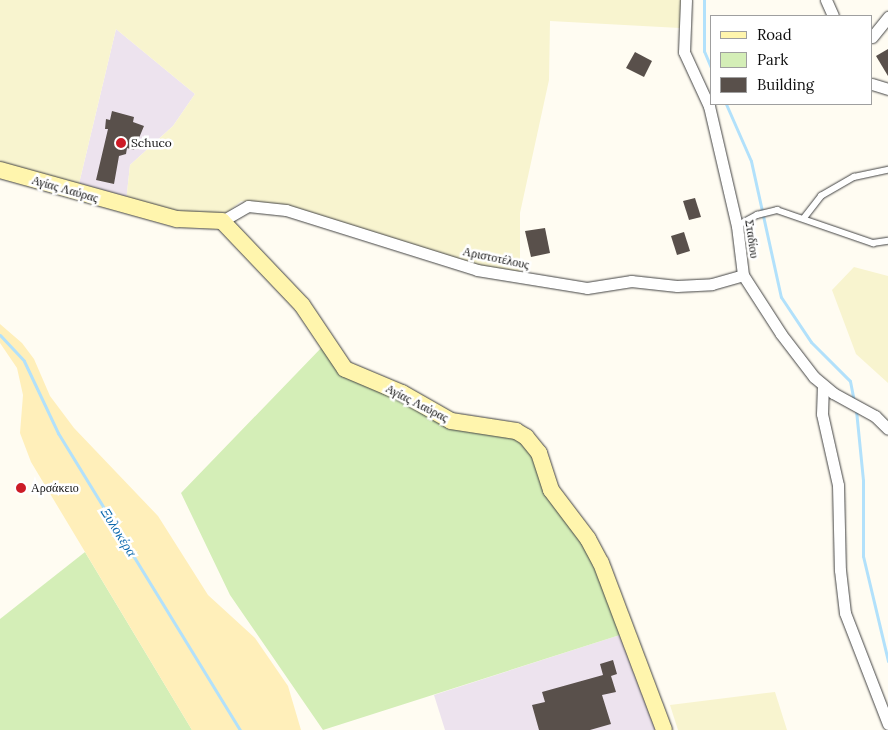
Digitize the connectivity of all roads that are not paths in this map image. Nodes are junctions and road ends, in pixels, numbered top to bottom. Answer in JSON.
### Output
{"nodes":[{"id":1,"x":686,"y":0,"type":"edge"},
{"id":2,"x":826,"y":0,"type":"edge"},
{"id":3,"x":833,"y":15,"type":"edge"},
{"id":4,"x":888,"y":17,"type":"edge"},
{"id":5,"x":873,"y":36,"type":"edge"},
{"id":6,"x":873,"y":84,"type":"edge"},
{"id":7,"x":888,"y":88,"type":"edge"},
{"id":8,"x":0,"y":170,"type":"edge"},
{"id":9,"x":888,"y":170,"type":"edge"},
{"id":10,"x":804,"y":218,"type":"junction"},
{"id":11,"x":222,"y":221,"type":"junction"},
{"id":12,"x":737,"y":226,"type":"junction"},
{"id":13,"x":888,"y":241,"type":"edge"},
{"id":14,"x":743,"y":275,"type":"junction"},
{"id":15,"x":823,"y":385,"type":"junction"},
{"id":16,"x":888,"y":429,"type":"edge"},
{"id":17,"x":888,"y":724,"type":"edge"},
{"id":18,"x":664,"y":730,"type":"edge"}],
"edges":[{"from":1,"to":12,"type":"street","name":"Σταδίου"},
{"from":2,"to":3,"type":"street"},
{"from":4,"to":5,"type":"street"},
{"from":6,"to":7,"type":"street"},
{"from":8,"to":11,"type":"street","name":"Αγίας Λαύρας"},
{"from":9,"to":10,"type":"lane"},
{"from":10,"to":12,"type":"lane"},
{"from":10,"to":13,"type":"lane"},
{"from":11,"to":14,"type":"street","name":"Αριστοτέλους"},
{"from":11,"to":18,"type":"street","name":"Αγίας Λαύρας"},
{"from":12,"to":14,"type":"street","name":"Σταδίου"},
{"from":14,"to":15,"type":"street","name":"Σταδίου"},
{"from":15,"to":16,"type":"street","name":"Σταδίου"},
{"from":15,"to":17,"type":"street"}]}
